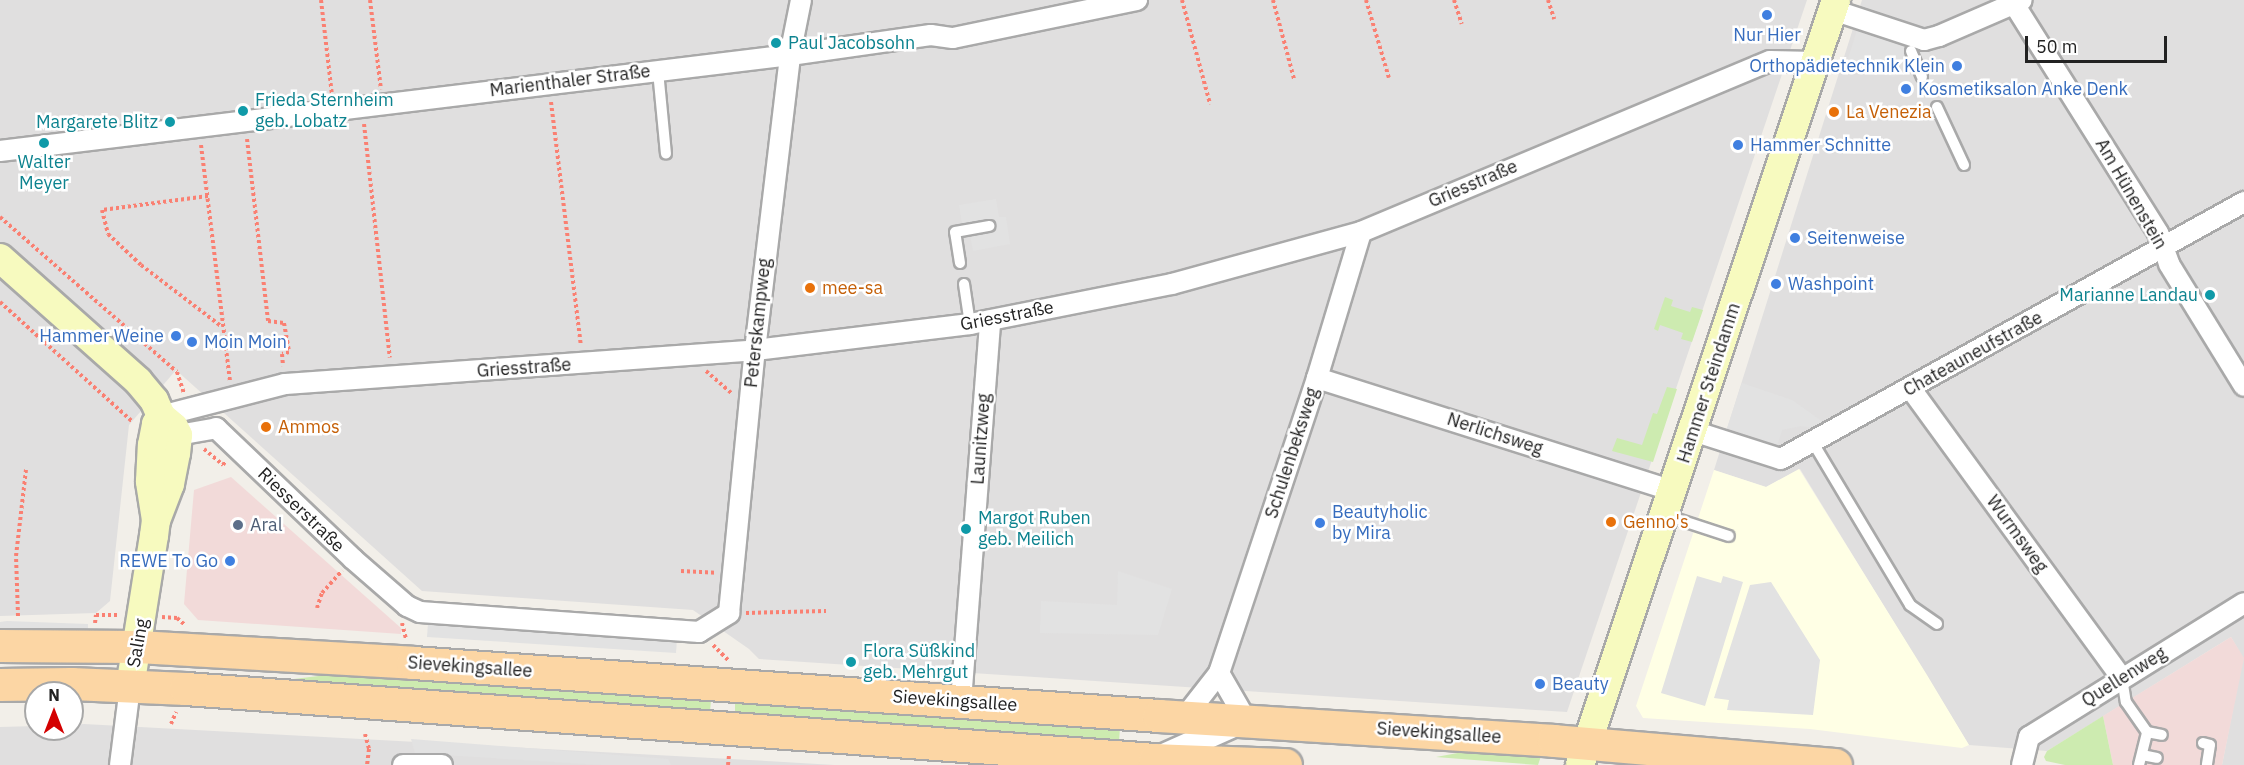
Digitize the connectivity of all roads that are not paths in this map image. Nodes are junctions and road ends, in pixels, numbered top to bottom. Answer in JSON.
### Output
{"nodes":[{"id":1,"x":801,"y":0,"type":"edge"},
{"id":2,"x":1137,"y":0,"type":"edge"},
{"id":3,"x":2018,"y":2,"type":"edge"},
{"id":4,"x":1835,"y":5,"type":"edge"},
{"id":5,"x":1911,"y":51,"type":"dead end"},
{"id":6,"x":790,"y":55,"type":"junction"},
{"id":7,"x":1815,"y":62,"type":"junction"},
{"id":8,"x":658,"y":71,"type":"junction"},
{"id":9,"x":1922,"y":77,"type":"dead end"},
{"id":10,"x":1937,"y":107,"type":"dead end"},
{"id":11,"x":0,"y":151,"type":"edge"},
{"id":12,"x":666,"y":154,"type":"dead end"},
{"id":13,"x":1965,"y":165,"type":"dead end"},
{"id":14,"x":2244,"y":202,"type":"edge"},
{"id":15,"x":989,"y":226,"type":"dead end"},
{"id":16,"x":1361,"y":232,"type":"junction"},
{"id":17,"x":2164,"y":248,"type":"junction"},
{"id":18,"x":0,"y":258,"type":"edge"},
{"id":19,"x":960,"y":263,"type":"dead end"},
{"id":20,"x":964,"y":285,"type":"dead end"},
{"id":21,"x":990,"y":320,"type":"junction"},
{"id":22,"x":970,"y":324,"type":"junction"},
{"id":23,"x":755,"y":350,"type":"junction"},
{"id":24,"x":1317,"y":378,"type":"junction"},
{"id":25,"x":2244,"y":386,"type":"edge"},
{"id":26,"x":1911,"y":389,"type":"junction"},
{"id":27,"x":225,"y":399,"type":"junction"},
{"id":28,"x":158,"y":426,"type":"junction"},
{"id":29,"x":216,"y":428,"type":"junction"},
{"id":30,"x":1693,"y":431,"type":"junction"},
{"id":31,"x":1812,"y":441,"type":"junction"},
{"id":32,"x":1670,"y":502,"type":"junction"},
{"id":33,"x":1729,"y":536,"type":"dead end"},
{"id":34,"x":2244,"y":603,"type":"edge"},
{"id":35,"x":1937,"y":624,"type":"dead end"},
{"id":36,"x":699,"y":632,"type":"joint"},
{"id":37,"x":0,"y":646,"type":"edge"},
{"id":38,"x":138,"y":647,"type":"junction"},
{"id":39,"x":1219,"y":673,"type":"junction"},
{"id":40,"x":2122,"y":678,"type":"junction"},
{"id":41,"x":0,"y":685,"type":"edge"},
{"id":42,"x":130,"y":687,"type":"junction"},
{"id":43,"x":962,"y":701,"type":"junction"},
{"id":44,"x":1184,"y":718,"type":"junction"},
{"id":45,"x":1246,"y":720,"type":"junction"},
{"id":46,"x":2147,"y":732,"type":"junction"},
{"id":47,"x":2162,"y":735,"type":"dead end"},
{"id":48,"x":2203,"y":743,"type":"dead end"},
{"id":49,"x":1584,"y":754,"type":"edge"},
{"id":50,"x":1031,"y":757,"type":"edge"},
{"id":51,"x":2157,"y":758,"type":"dead end"},
{"id":52,"x":2140,"y":760,"type":"edge"},
{"id":53,"x":1152,"y":762,"type":"edge"},
{"id":54,"x":1204,"y":764,"type":"edge"},
{"id":55,"x":120,"y":765,"type":"edge"},
{"id":56,"x":403,"y":765,"type":"edge"},
{"id":57,"x":442,"y":765,"type":"edge"},
{"id":58,"x":1284,"y":765,"type":"edge"},
{"id":59,"x":1836,"y":765,"type":"edge"},
{"id":60,"x":2022,"y":765,"type":"edge"},
{"id":61,"x":2207,"y":765,"type":"edge"}],
"edges":[{"from":1,"to":6,"type":"street","name":"Peterskampweg"},
{"from":2,"to":6,"type":"street","name":"Marienthaler Straße"},
{"from":3,"to":4,"type":"street"},
{"from":3,"to":17,"type":"street","name":"Am Hünenstein"},
{"from":4,"to":7,"type":"main road","name":"Hammer Steindamm"},
{"from":5,"to":9,"type":"lane"},
{"from":6,"to":8,"type":"street","name":"Marienthaler Straße"},
{"from":6,"to":23,"type":"street","name":"Peterskampweg"},
{"from":7,"to":16,"type":"street","name":"Griesstraße"},
{"from":7,"to":30,"type":"main road","name":"Hammer Steindamm"},
{"from":8,"to":11,"type":"street","name":"Marienthaler Straße"},
{"from":8,"to":12,"type":"lane"},
{"from":10,"to":13,"type":"lane"},
{"from":14,"to":17,"type":"street","name":"Chateauneufstraße"},
{"from":15,"to":19,"type":"lane"},
{"from":16,"to":21,"type":"street","name":"Griesstraße"},
{"from":16,"to":24,"type":"street","name":"Schulenbeksweg"},
{"from":17,"to":25,"type":"street","name":"Am Hünenstein"},
{"from":17,"to":26,"type":"street","name":"Chateauneufstraße"},
{"from":18,"to":28,"type":"main road"},
{"from":20,"to":22,"type":"lane"},
{"from":21,"to":22,"type":"street","name":"Griesstraße"},
{"from":21,"to":43,"type":"street","name":"Launitzweg"},
{"from":22,"to":23,"type":"street","name":"Griesstraße"},
{"from":23,"to":27,"type":"street","name":"Griesstraße"},
{"from":23,"to":36,"type":"street","name":"Peterskampweg"},
{"from":24,"to":32,"type":"street","name":"Nerlichsweg"},
{"from":24,"to":39,"type":"street","name":"Schulenbeksweg"},
{"from":26,"to":31,"type":"street","name":"Chateauneufstraße"},
{"from":26,"to":40,"type":"street","name":"Wurmsweg"},
{"from":27,"to":28,"type":"street","name":"Griesstraße"},
{"from":27,"to":29,"type":"street"},
{"from":28,"to":29,"type":"street"},
{"from":28,"to":38,"type":"main road","name":"Saling"},
{"from":29,"to":36,"type":"street","name":"Riesserstraße"},
{"from":30,"to":31,"type":"street","name":"Chateauneufstraße"},
{"from":30,"to":32,"type":"main road","name":"Hammer Steindamm"},
{"from":31,"to":35,"type":"lane"},
{"from":32,"to":33,"type":"lane"},
{"from":32,"to":49,"type":"main road","name":"Hammer Steindamm"},
{"from":34,"to":40,"type":"street","name":"Quellenweg"},
{"from":37,"to":38,"type":"main road","name":"Sievekingsallee"},
{"from":38,"to":42,"type":"main road","name":"Saling"},
{"from":38,"to":43,"type":"main road","name":"Sievekingsallee"},
{"from":39,"to":44,"type":"street","name":"Schulenbeksweg"},
{"from":39,"to":45,"type":"street"},
{"from":40,"to":46,"type":"lane"},
{"from":40,"to":60,"type":"street","name":"Quellenweg"},
{"from":41,"to":42,"type":"main road"},
{"from":42,"to":50,"type":"main road"},
{"from":42,"to":55,"type":"street","name":"Saling"},
{"from":43,"to":44,"type":"main road","name":"Sievekingsallee"},
{"from":44,"to":45,"type":"main road","name":"Sievekingsallee"},
{"from":45,"to":49,"type":"main road","name":"Sievekingsallee"},
{"from":45,"to":53,"type":"street"},
{"from":46,"to":47,"type":"lane"},
{"from":46,"to":52,"type":"lane"},
{"from":48,"to":61,"type":"lane"},
{"from":49,"to":59,"type":"main road","name":"Sievekingsallee"},
{"from":50,"to":53,"type":"main road"},
{"from":51,"to":52,"type":"lane"},
{"from":53,"to":54,"type":"main road"},
{"from":54,"to":58,"type":"main road"},
{"from":56,"to":57,"type":"street"}]}
